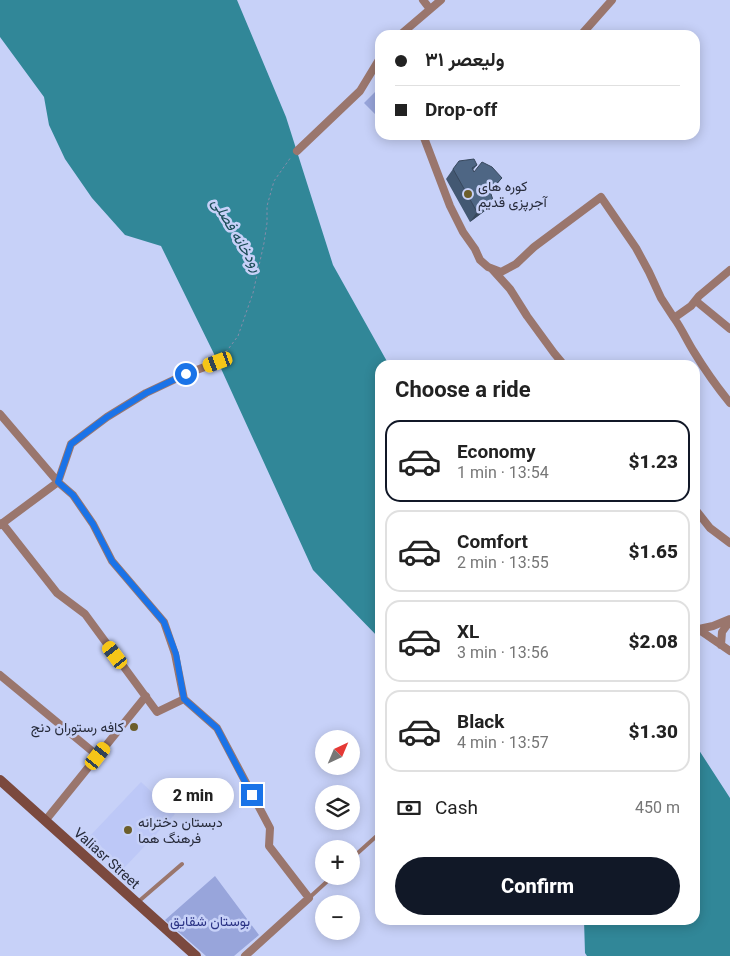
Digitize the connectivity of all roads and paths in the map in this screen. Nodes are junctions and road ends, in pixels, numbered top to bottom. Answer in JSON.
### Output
{"nodes":[{"id":1,"x":423,"y":0,"type":"edge"},
{"id":2,"x":441,"y":0,"type":"edge"},
{"id":3,"x":612,"y":0,"type":"edge"},
{"id":4,"x":430,"y":9,"type":"junction"},
{"id":5,"x":406,"y":30,"type":"edge"},
{"id":6,"x":585,"y":30,"type":"edge"},
{"id":7,"x":375,"y":66,"type":"edge"},
{"id":8,"x":375,"y":76,"type":"edge"},
{"id":9,"x":368,"y":77,"type":"junction"},
{"id":10,"x":425,"y":140,"type":"edge"},
{"id":11,"x":428,"y":140,"type":"edge"},
{"id":12,"x":426,"y":144,"type":"junction"},
{"id":13,"x":297,"y":151,"type":"joint"},
{"id":14,"x":492,"y":268,"type":"junction"},
{"id":15,"x":730,"y":270,"type":"edge"},
{"id":16,"x":696,"y":301,"type":"junction"},
{"id":17,"x":674,"y":318,"type":"junction"},
{"id":18,"x":730,"y":329,"type":"edge"},
{"id":19,"x":559,"y":360,"type":"edge"},
{"id":20,"x":700,"y":360,"type":"edge"},
{"id":21,"x":700,"y":361,"type":"edge"},
{"id":22,"x":218,"y":362,"type":"joint"},
{"id":23,"x":730,"y":403,"type":"edge"},
{"id":24,"x":0,"y":414,"type":"edge"},
{"id":25,"x":58,"y":482,"type":"junction"},
{"id":26,"x":700,"y":515,"type":"edge"},
{"id":27,"x":1,"y":524,"type":"edge"},
{"id":28,"x":730,"y":543,"type":"edge"},
{"id":29,"x":730,"y":620,"type":"edge"},
{"id":30,"x":700,"y":628,"type":"edge"},
{"id":31,"x":700,"y":630,"type":"edge"},
{"id":32,"x":721,"y":645,"type":"junction"},
{"id":33,"x":730,"y":651,"type":"edge"},
{"id":34,"x":0,"y":675,"type":"edge"},
{"id":35,"x":146,"y":696,"type":"junction"},
{"id":36,"x":184,"y":699,"type":"junction"},
{"id":37,"x":98,"y":756,"type":"junction"},
{"id":38,"x":0,"y":780,"type":"edge"},
{"id":39,"x":45,"y":821,"type":"junction"},
{"id":40,"x":375,"y":838,"type":"edge"},
{"id":41,"x":360,"y":852,"type":"edge"},
{"id":42,"x":182,"y":864,"type":"dead end"},
{"id":43,"x":323,"y":885,"type":"edge"},
{"id":44,"x":309,"y":898,"type":"junction"},
{"id":45,"x":137,"y":903,"type":"junction"},
{"id":46,"x":196,"y":956,"type":"edge"},
{"id":47,"x":245,"y":956,"type":"edge"}],
"edges":[{"from":1,"to":4,"type":"street"},
{"from":2,"to":4,"type":"street"},
{"from":3,"to":6,"type":"street"},
{"from":4,"to":5,"type":"street"},
{"from":7,"to":9,"type":"street"},
{"from":8,"to":9,"type":"street"},
{"from":9,"to":13,"type":"street"},
{"from":10,"to":12,"type":"street"},
{"from":11,"to":12,"type":"street"},
{"from":12,"to":14,"type":"street"},
{"from":13,"to":22,"type":"path"},
{"from":14,"to":17,"type":"street"},
{"from":14,"to":19,"type":"street"},
{"from":15,"to":16,"type":"street"},
{"from":16,"to":17,"type":"street"},
{"from":16,"to":18,"type":"street"},
{"from":17,"to":20,"type":"street"},
{"from":21,"to":23,"type":"street"},
{"from":22,"to":25,"type":"street"},
{"from":24,"to":25,"type":"street"},
{"from":25,"to":27,"type":"street"},
{"from":25,"to":36,"type":"street"},
{"from":26,"to":28,"type":"street"},
{"from":27,"to":35,"type":"street"},
{"from":29,"to":30,"type":"street"},
{"from":29,"to":32,"type":"street"},
{"from":31,"to":32,"type":"street"},
{"from":32,"to":33,"type":"street"},
{"from":34,"to":37,"type":"street"},
{"from":35,"to":36,"type":"street"},
{"from":35,"to":37,"type":"street"},
{"from":36,"to":44,"type":"street"},
{"from":37,"to":39,"type":"street"},
{"from":38,"to":39,"type":"main road","name":"Valiasr Street"},
{"from":39,"to":45,"type":"main road","name":"Valiasr Street"},
{"from":40,"to":41,"type":"lane"},
{"from":42,"to":45,"type":"lane"},
{"from":43,"to":44,"type":"lane"},
{"from":44,"to":47,"type":"street"},
{"from":45,"to":46,"type":"main road","name":"Valiasr Street"}]}
